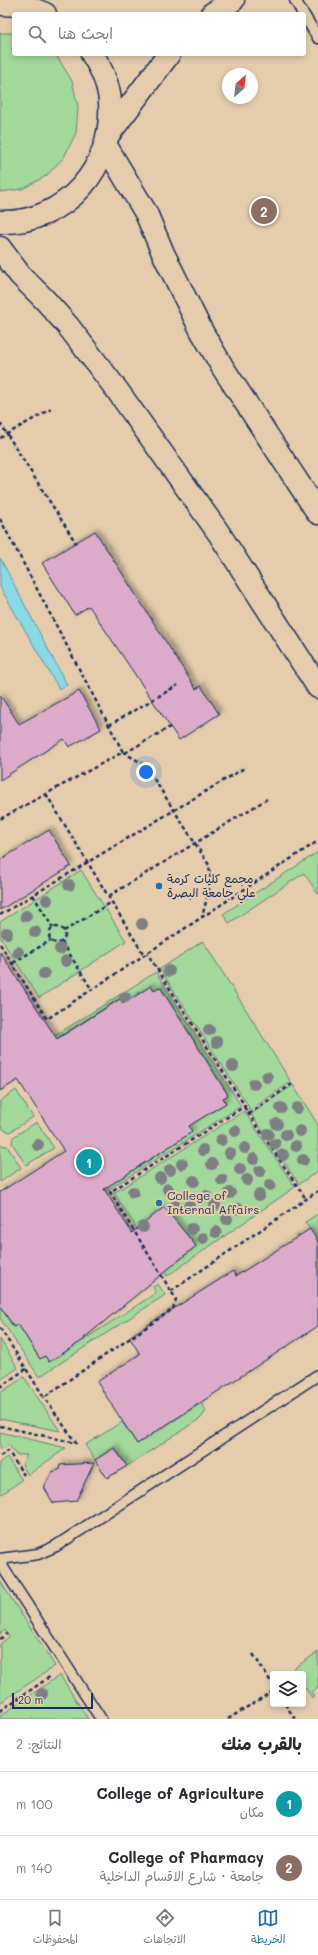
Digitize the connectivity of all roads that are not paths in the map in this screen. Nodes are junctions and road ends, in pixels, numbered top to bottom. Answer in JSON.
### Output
{"nodes":[{"id":1,"x":233,"y":0,"type":"edge"},
{"id":2,"x":295,"y":0,"type":"edge"},
{"id":3,"x":215,"y":12,"type":"edge"},
{"id":4,"x":303,"y":12,"type":"edge"},
{"id":5,"x":306,"y":17,"type":"edge"},
{"id":6,"x":318,"y":38,"type":"edge"},
{"id":7,"x":93,"y":56,"type":"edge"},
{"id":8,"x":168,"y":56,"type":"edge"},
{"id":9,"x":108,"y":140,"type":"junction"},
{"id":10,"x":0,"y":222,"type":"edge"},
{"id":11,"x":0,"y":248,"type":"edge"},
{"id":12,"x":318,"y":513,"type":"edge"},
{"id":13,"x":318,"y":687,"type":"edge"},
{"id":14,"x":318,"y":1375,"type":"edge"},
{"id":15,"x":0,"y":1559,"type":"edge"},
{"id":16,"x":0,"y":1563,"type":"edge"},
{"id":17,"x":101,"y":1719,"type":"edge"}],
"edges":[{"from":1,"to":3,"type":"street"},
{"from":2,"to":4,"type":"lane"},
{"from":5,"to":6,"type":"lane"},
{"from":7,"to":9,"type":"street"},
{"from":8,"to":9,"type":"street"},
{"from":9,"to":10,"type":"street"},
{"from":9,"to":12,"type":"street"},
{"from":11,"to":13,"type":"street"},
{"from":14,"to":15,"type":"lane"},
{"from":16,"to":17,"type":"lane"}]}
